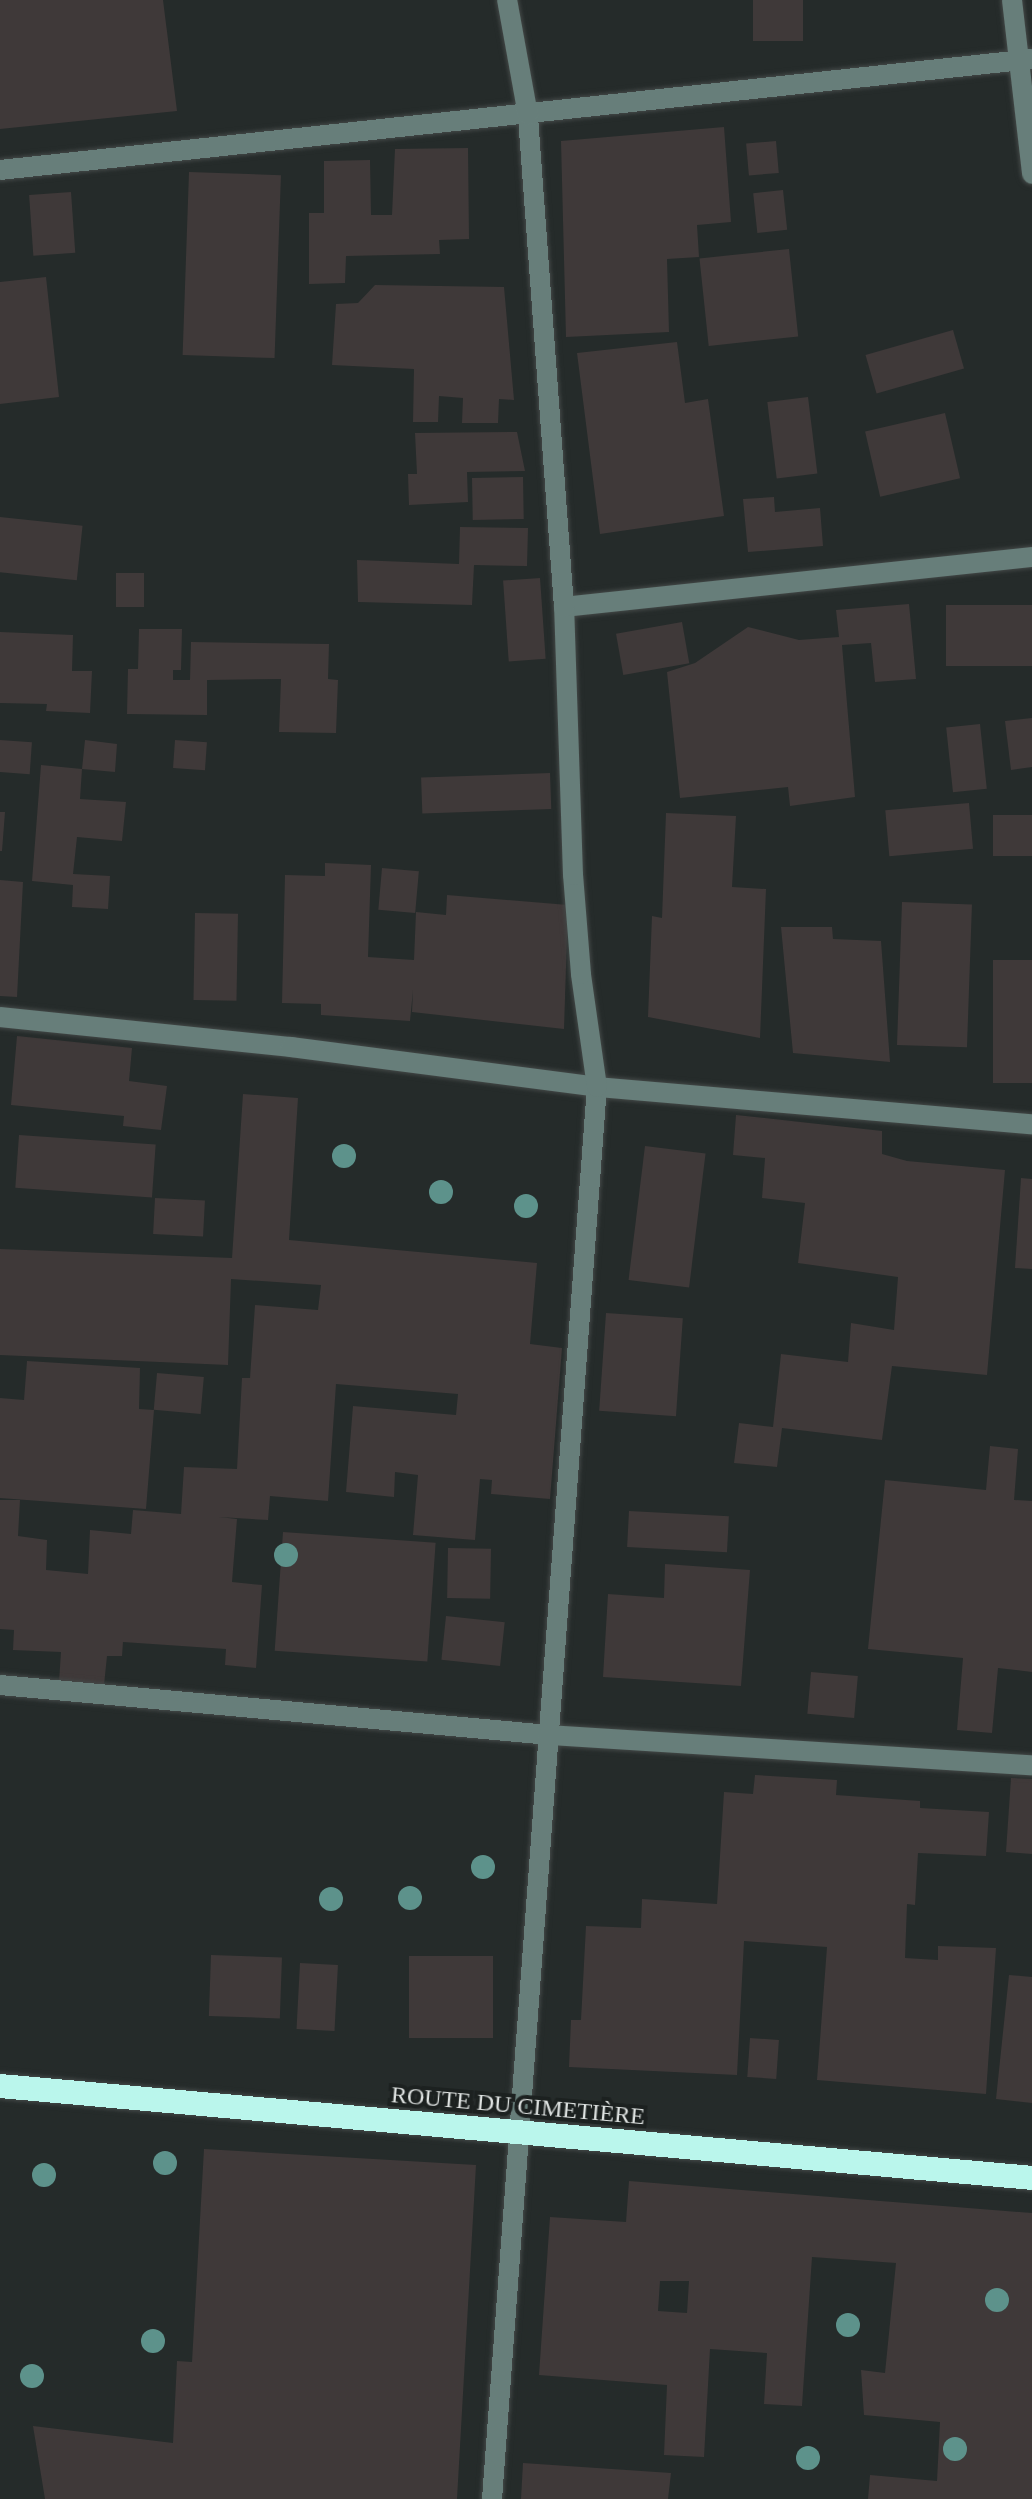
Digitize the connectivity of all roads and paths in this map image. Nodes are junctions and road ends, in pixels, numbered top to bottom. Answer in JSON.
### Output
{"nodes":[{"id":1,"x":507,"y":0,"type":"edge"},
{"id":2,"x":1012,"y":0,"type":"edge"},
{"id":3,"x":1025,"y":60,"type":"edge"},
{"id":4,"x":528,"y":115,"type":"junction"},
{"id":5,"x":0,"y":170,"type":"edge"},
{"id":6,"x":1032,"y":174,"type":"edge"},
{"id":7,"x":1032,"y":557,"type":"edge"},
{"id":8,"x":564,"y":607,"type":"junction"},
{"id":9,"x":0,"y":1017,"type":"edge"},
{"id":10,"x":597,"y":1087,"type":"junction"},
{"id":11,"x":1032,"y":1124,"type":"edge"},
{"id":12,"x":0,"y":1685,"type":"edge"},
{"id":13,"x":549,"y":1735,"type":"junction"},
{"id":14,"x":1032,"y":1765,"type":"edge"},
{"id":15,"x":0,"y":2086,"type":"edge"},
{"id":16,"x":519,"y":2135,"type":"junction"},
{"id":17,"x":1032,"y":2178,"type":"edge"},
{"id":18,"x":492,"y":2499,"type":"edge"}],
"edges":[{"from":1,"to":4,"type":"street"},
{"from":2,"to":3,"type":"street"},
{"from":3,"to":4,"type":"street"},
{"from":3,"to":6,"type":"street"},
{"from":4,"to":5,"type":"street"},
{"from":4,"to":8,"type":"street"},
{"from":7,"to":8,"type":"street"},
{"from":8,"to":10,"type":"street"},
{"from":9,"to":10,"type":"street"},
{"from":10,"to":11,"type":"street"},
{"from":10,"to":13,"type":"street"},
{"from":12,"to":13,"type":"street"},
{"from":13,"to":14,"type":"street"},
{"from":13,"to":16,"type":"street"},
{"from":15,"to":16,"type":"highway","name":"ROUTE DU CIMETIÈRE"},
{"from":16,"to":17,"type":"highway","name":"ROUTE DU CIMETIÈRE"},
{"from":16,"to":18,"type":"street"}]}
